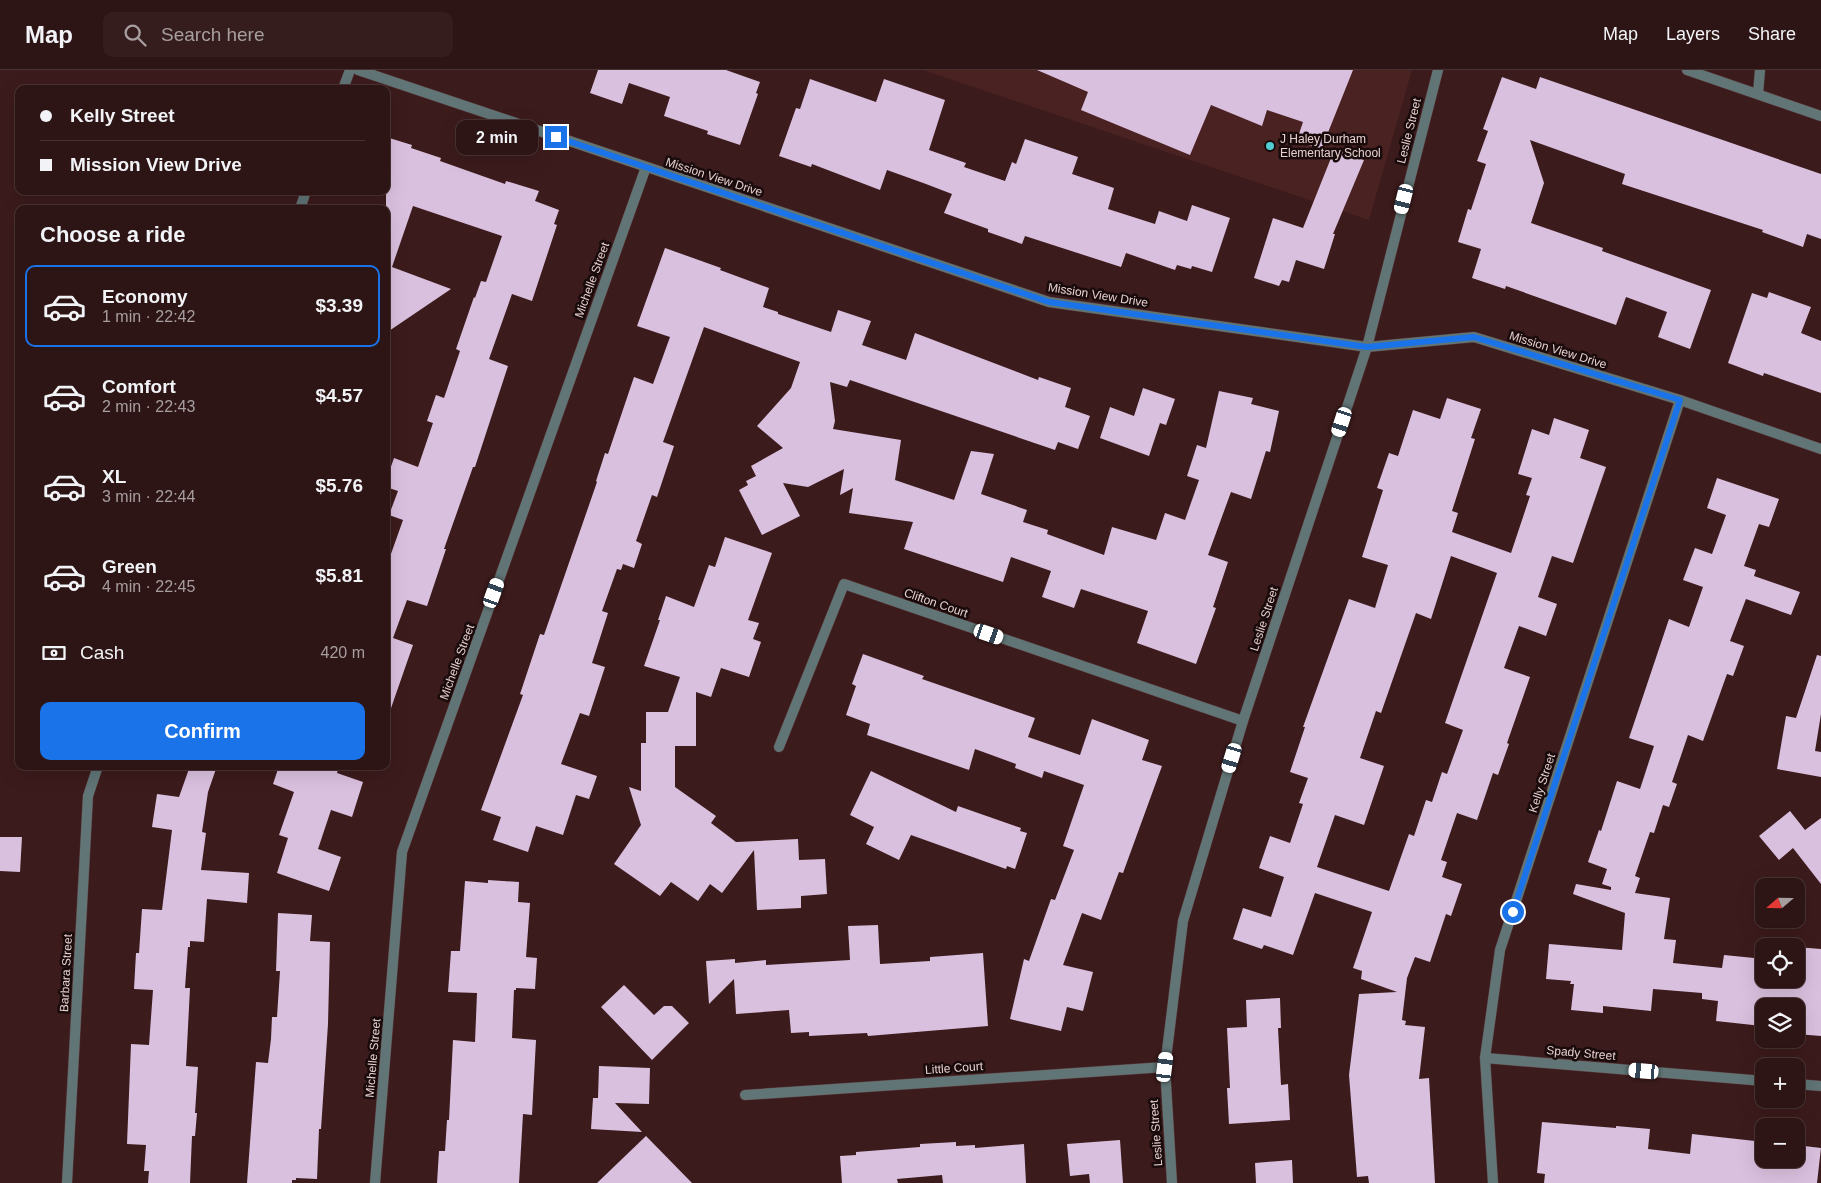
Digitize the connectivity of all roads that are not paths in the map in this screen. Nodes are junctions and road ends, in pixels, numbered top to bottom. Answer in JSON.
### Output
{"nodes":[{"id":1,"x":350,"y":70,"type":"edge"},
{"id":2,"x":358,"y":70,"type":"edge"},
{"id":3,"x":1438,"y":70,"type":"edge"},
{"id":4,"x":1687,"y":70,"type":"edge"},
{"id":5,"x":1760,"y":70,"type":"edge"},
{"id":6,"x":344,"y":85,"type":"edge"},
{"id":7,"x":1758,"y":94,"type":"junction"},
{"id":8,"x":1821,"y":116,"type":"edge"},
{"id":9,"x":646,"y":167,"type":"junction"},
{"id":10,"x":1367,"y":347,"type":"junction"},
{"id":11,"x":1680,"y":400,"type":"junction"},
{"id":12,"x":1821,"y":450,"type":"edge"},
{"id":13,"x":1243,"y":722,"type":"junction"},
{"id":14,"x":779,"y":746,"type":"dead end"},
{"id":15,"x":97,"y":770,"type":"edge"},
{"id":16,"x":1485,"y":1058,"type":"junction"},
{"id":17,"x":1165,"y":1067,"type":"junction"},
{"id":18,"x":1755,"y":1080,"type":"edge"},
{"id":19,"x":1805,"y":1085,"type":"edge"},
{"id":20,"x":1821,"y":1086,"type":"edge"},
{"id":21,"x":745,"y":1095,"type":"dead end"},
{"id":22,"x":67,"y":1183,"type":"edge"},
{"id":23,"x":375,"y":1183,"type":"edge"},
{"id":24,"x":1172,"y":1183,"type":"edge"},
{"id":25,"x":1493,"y":1183,"type":"edge"}],
"edges":[{"from":1,"to":6,"type":"street"},
{"from":2,"to":9,"type":"street","name":"Mission View Drive"},
{"from":3,"to":10,"type":"street","name":"Leslie Street"},
{"from":4,"to":7,"type":"street"},
{"from":5,"to":7,"type":"street"},
{"from":7,"to":8,"type":"street"},
{"from":9,"to":10,"type":"street","name":"Mission View Drive"},
{"from":9,"to":23,"type":"street","name":"Michelle Street"},
{"from":10,"to":11,"type":"street","name":"Mission View Drive"},
{"from":10,"to":13,"type":"street","name":"Leslie Street"},
{"from":11,"to":12,"type":"street","name":"Mission View Drive"},
{"from":11,"to":16,"type":"street","name":"Kelly Street"},
{"from":13,"to":14,"type":"street","name":"Clifton Court"},
{"from":13,"to":17,"type":"street","name":"Leslie Street"},
{"from":15,"to":22,"type":"street","name":"Barbara Street"},
{"from":16,"to":18,"type":"street","name":"Spady Street"},
{"from":16,"to":25,"type":"street","name":"Kelly Street"},
{"from":17,"to":21,"type":"street","name":"Little Court"},
{"from":17,"to":24,"type":"street","name":"Leslie Street"},
{"from":19,"to":20,"type":"street"}]}
